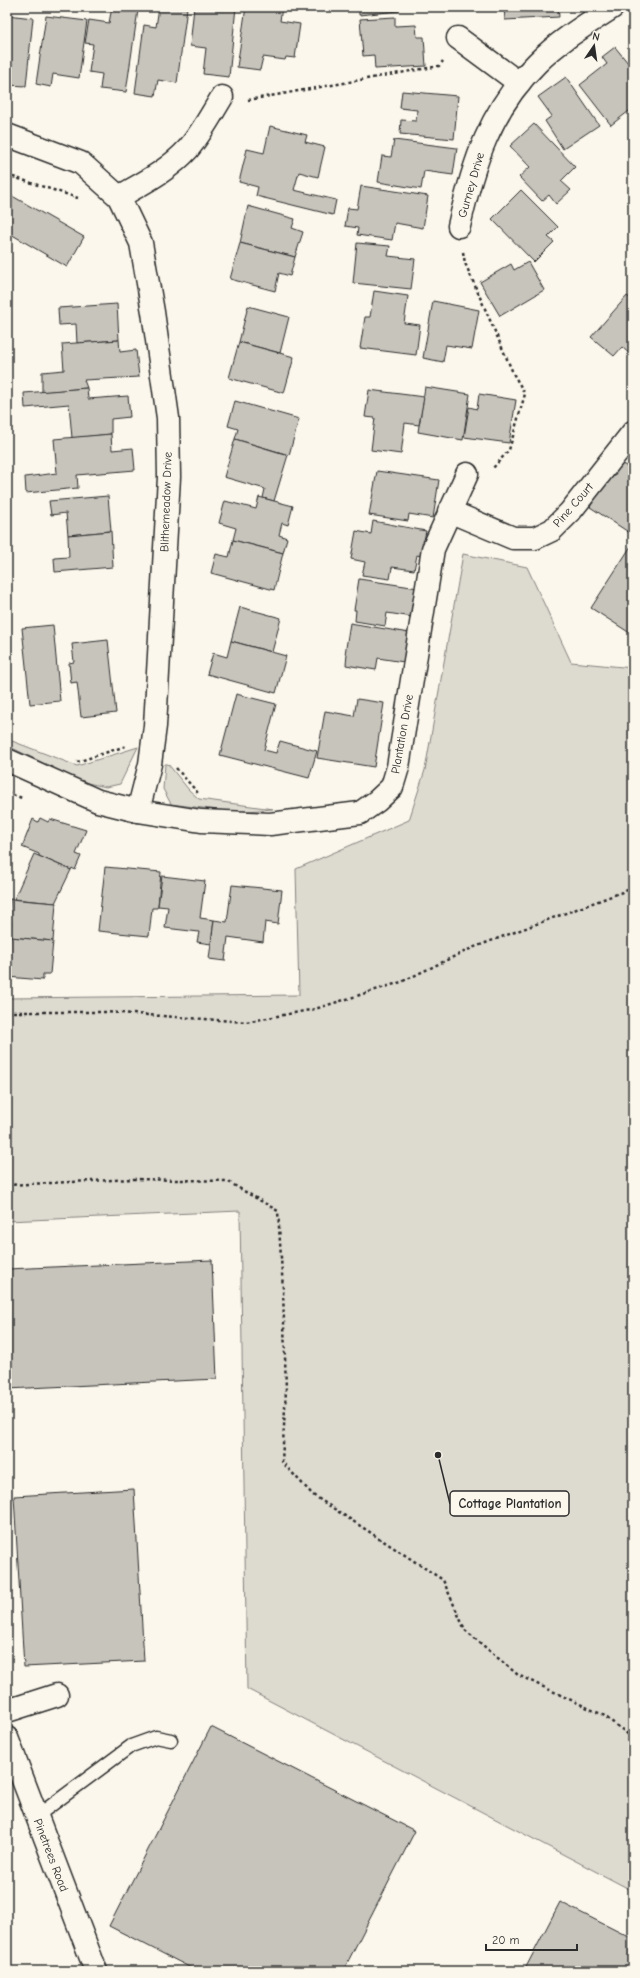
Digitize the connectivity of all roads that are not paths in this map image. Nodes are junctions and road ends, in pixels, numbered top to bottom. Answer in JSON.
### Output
{"nodes":[{"id":1,"x":613,"y":7,"type":"edge"},
{"id":2,"x":458,"y":38,"type":"road end"},
{"id":3,"x":519,"y":83,"type":"junction"},
{"id":4,"x":222,"y":97,"type":"road end"},
{"id":5,"x":7,"y":136,"type":"edge"},
{"id":6,"x":112,"y":191,"type":"junction"},
{"id":7,"x":459,"y":226,"type":"road end"},
{"id":8,"x":633,"y":432,"type":"edge"},
{"id":9,"x":467,"y":474,"type":"road end"},
{"id":10,"x":449,"y":511,"type":"junction"},
{"id":11,"x":7,"y":760,"type":"edge"},
{"id":12,"x":138,"y":811,"type":"junction"},
{"id":13,"x":57,"y":1695,"type":"dead end"},
{"id":14,"x":7,"y":1711,"type":"edge"},
{"id":15,"x":7,"y":1738,"type":"edge"},
{"id":16,"x":171,"y":1740,"type":"dead end"},
{"id":17,"x":37,"y":1816,"type":"junction"},
{"id":18,"x":96,"y":1971,"type":"edge"}],
"edges":[{"from":1,"to":3,"type":"street","name":"Gurney Drive"},
{"from":2,"to":3,"type":"street"},
{"from":3,"to":7,"type":"street","name":"Gurney Drive"},
{"from":4,"to":6,"type":"street"},
{"from":5,"to":6,"type":"street","name":"Blithemeadow Drive"},
{"from":6,"to":12,"type":"street","name":"Blithemeadow Drive"},
{"from":8,"to":10,"type":"street","name":"Pine Court"},
{"from":9,"to":10,"type":"street","name":"Plantation Drive"},
{"from":10,"to":12,"type":"street","name":"Plantation Drive"},
{"from":11,"to":12,"type":"street","name":"Plantation Drive"},
{"from":13,"to":14,"type":"street"},
{"from":15,"to":17,"type":"street","name":"Pinetrees Road"},
{"from":16,"to":17,"type":"lane"},
{"from":17,"to":18,"type":"street","name":"Pinetrees Road"}]}
